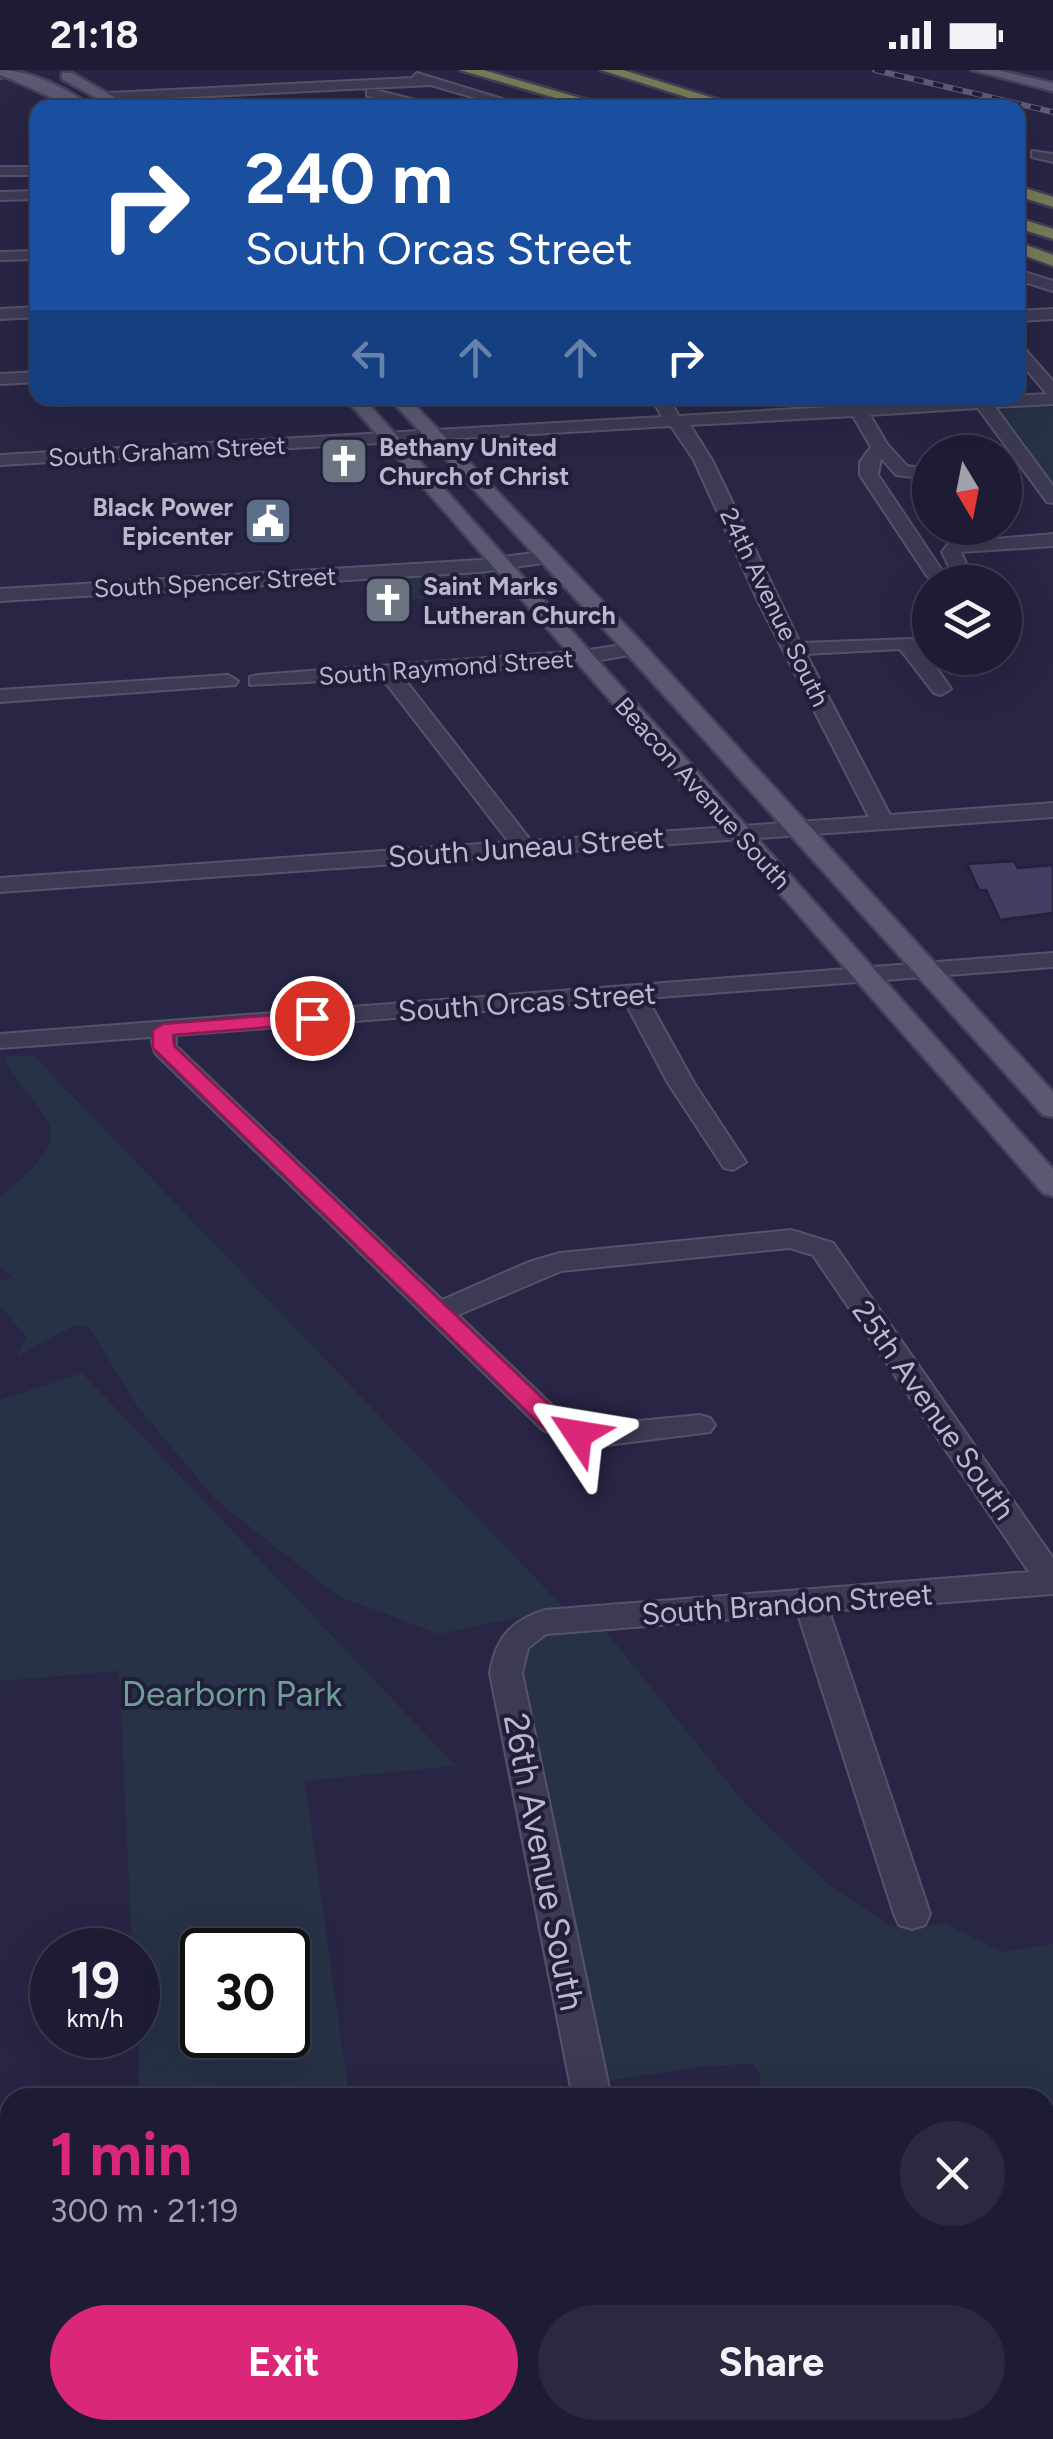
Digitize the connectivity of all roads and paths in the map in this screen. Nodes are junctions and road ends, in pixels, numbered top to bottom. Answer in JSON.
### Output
{"nodes":[{"id":1,"x":391,"y":70,"type":"edge"},
{"id":2,"x":468,"y":70,"type":"edge"},
{"id":3,"x":608,"y":70,"type":"edge"},
{"id":4,"x":979,"y":70,"type":"edge"},
{"id":5,"x":6,"y":72,"type":"edge"},
{"id":6,"x":62,"y":72,"type":"edge"},
{"id":7,"x":433,"y":81,"type":"junction"},
{"id":8,"x":345,"y":85,"type":"junction"},
{"id":9,"x":1053,"y":87,"type":"edge"},
{"id":10,"x":232,"y":91,"type":"junction"},
{"id":11,"x":109,"y":97,"type":"junction"},
{"id":12,"x":68,"y":100,"type":"edge"},
{"id":13,"x":114,"y":100,"type":"edge"},
{"id":14,"x":236,"y":100,"type":"edge"},
{"id":15,"x":399,"y":100,"type":"edge"},
{"id":16,"x":498,"y":100,"type":"edge"},
{"id":17,"x":579,"y":100,"type":"edge"},
{"id":18,"x":711,"y":100,"type":"edge"},
{"id":19,"x":1037,"y":154,"type":"dead end"},
{"id":20,"x":1053,"y":158,"type":"edge"},
{"id":21,"x":30,"y":170,"type":"edge"},
{"id":22,"x":0,"y":172,"type":"edge"},
{"id":23,"x":1025,"y":193,"type":"edge"},
{"id":24,"x":30,"y":194,"type":"edge"},
{"id":25,"x":0,"y":196,"type":"edge"},
{"id":26,"x":1053,"y":202,"type":"edge"},
{"id":27,"x":1025,"y":225,"type":"edge"},
{"id":28,"x":1053,"y":234,"type":"edge"},
{"id":29,"x":1025,"y":250,"type":"edge"},
{"id":30,"x":30,"y":255,"type":"edge"},
{"id":31,"x":0,"y":256,"type":"edge"},
{"id":32,"x":1053,"y":261,"type":"edge"},
{"id":33,"x":1025,"y":277,"type":"edge"},
{"id":34,"x":1053,"y":286,"type":"edge"},
{"id":35,"x":30,"y":312,"type":"edge"},
{"id":36,"x":0,"y":314,"type":"edge"},
{"id":37,"x":1053,"y":314,"type":"edge"},
{"id":38,"x":1025,"y":316,"type":"edge"},
{"id":39,"x":1025,"y":359,"type":"edge"},
{"id":40,"x":30,"y":377,"type":"edge"},
{"id":41,"x":0,"y":379,"type":"edge"},
{"id":42,"x":1053,"y":391,"type":"edge"},
{"id":43,"x":1053,"y":399,"type":"edge"},
{"id":44,"x":1025,"y":401,"type":"edge"},
{"id":45,"x":361,"y":405,"type":"edge"},
{"id":46,"x":404,"y":405,"type":"edge"},
{"id":47,"x":665,"y":405,"type":"edge"},
{"id":48,"x":965,"y":405,"type":"edge"},
{"id":49,"x":983,"y":405,"type":"edge"},
{"id":50,"x":860,"y":411,"type":"junction"},
{"id":51,"x":676,"y":422,"type":"junction"},
{"id":52,"x":433,"y":436,"type":"junction"},
{"id":53,"x":394,"y":438,"type":"junction"},
{"id":54,"x":880,"y":447,"type":"junction"},
{"id":55,"x":0,"y":460,"type":"edge"},
{"id":56,"x":1030,"y":468,"type":"junction"},
{"id":57,"x":1022,"y":469,"type":"edge"},
{"id":58,"x":912,"y":474,"type":"edge"},
{"id":59,"x":1053,"y":498,"type":"edge"},
{"id":60,"x":1053,"y":540,"type":"edge"},
{"id":61,"x":549,"y":556,"type":"junction"},
{"id":62,"x":500,"y":564,"type":"junction"},
{"id":63,"x":0,"y":595,"type":"edge"},
{"id":64,"x":635,"y":649,"type":"junction"},
{"id":65,"x":795,"y":649,"type":"junction"},
{"id":66,"x":582,"y":657,"type":"junction"},
{"id":67,"x":388,"y":672,"type":"junction"},
{"id":68,"x":256,"y":681,"type":"dead end"},
{"id":69,"x":228,"y":682,"type":"dead end"},
{"id":70,"x":941,"y":689,"type":"dead end"},
{"id":71,"x":0,"y":696,"type":"edge"},
{"id":72,"x":1053,"y":810,"type":"edge"},
{"id":73,"x":882,"y":821,"type":"junction"},
{"id":74,"x":798,"y":828,"type":"junction"},
{"id":75,"x":737,"y":832,"type":"junction"},
{"id":76,"x":524,"y":847,"type":"junction"},
{"id":77,"x":0,"y":885,"type":"edge"},
{"id":78,"x":1053,"y":960,"type":"edge"},
{"id":79,"x":928,"y":971,"type":"junction"},
{"id":80,"x":866,"y":976,"type":"junction"},
{"id":81,"x":632,"y":993,"type":"junction"},
{"id":82,"x":163,"y":1030,"type":"junction"},
{"id":83,"x":0,"y":1042,"type":"edge"},
{"id":84,"x":1051,"y":1105,"type":"edge"},
{"id":85,"x":733,"y":1162,"type":"dead end"},
{"id":86,"x":1053,"y":1187,"type":"edge"},
{"id":87,"x":438,"y":1313,"type":"junction"},
{"id":88,"x":700,"y":1424,"type":"dead end"},
{"id":89,"x":1053,"y":1582,"type":"edge"},
{"id":90,"x":812,"y":1604,"type":"junction"},
{"id":91,"x":522,"y":1630,"type":"joint"},
{"id":92,"x":912,"y":1914,"type":"dead end"},
{"id":93,"x":590,"y":2088,"type":"edge"}],
"edges":[{"from":1,"to":7,"type":"street"},
{"from":2,"to":17,"type":"highway"},
{"from":3,"to":18,"type":"highway"},
{"from":4,"to":9,"type":"main road"},
{"from":5,"to":12,"type":"main road"},
{"from":6,"to":11,"type":"main road"},
{"from":7,"to":8,"type":"street"},
{"from":7,"to":16,"type":"street"},
{"from":8,"to":10,"type":"street"},
{"from":8,"to":15,"type":"street"},
{"from":10,"to":11,"type":"street"},
{"from":10,"to":14,"type":"street"},
{"from":11,"to":13,"type":"main road"},
{"from":19,"to":20,"type":"street"},
{"from":21,"to":22,"type":"street"},
{"from":23,"to":26,"type":"highway"},
{"from":24,"to":25,"type":"street"},
{"from":27,"to":28,"type":"highway"},
{"from":29,"to":32,"type":"highway"},
{"from":30,"to":31,"type":"street"},
{"from":33,"to":34,"type":"street"},
{"from":35,"to":36,"type":"street"},
{"from":37,"to":38,"type":"street"},
{"from":39,"to":42,"type":"street"},
{"from":40,"to":41,"type":"street"},
{"from":43,"to":44,"type":"street","name":"South Graham Street"},
{"from":45,"to":53,"type":"main road","name":"Beacon Avenue South"},
{"from":46,"to":52,"type":"main road","name":"Beacon Avenue South"},
{"from":47,"to":51,"type":"street","name":"24th Avenue South"},
{"from":48,"to":50,"type":"street","name":"South Graham Street"},
{"from":49,"to":56,"type":"street"},
{"from":50,"to":51,"type":"street","name":"South Graham Street"},
{"from":50,"to":54,"type":"street"},
{"from":51,"to":52,"type":"street","name":"South Graham Street"},
{"from":51,"to":65,"type":"street","name":"24th Avenue South"},
{"from":52,"to":53,"type":"street","name":"South Graham Street"},
{"from":52,"to":61,"type":"main road","name":"Beacon Avenue South"},
{"from":53,"to":55,"type":"street","name":"South Graham Street"},
{"from":53,"to":62,"type":"main road","name":"Beacon Avenue South"},
{"from":54,"to":58,"type":"street"},
{"from":54,"to":60,"type":"street"},
{"from":56,"to":57,"type":"street"},
{"from":56,"to":59,"type":"street"},
{"from":61,"to":62,"type":"street","name":"South Spencer Street"},
{"from":61,"to":64,"type":"main road","name":"Beacon Avenue South"},
{"from":62,"to":63,"type":"street","name":"South Spencer Street"},
{"from":62,"to":66,"type":"main road","name":"Beacon Avenue South"},
{"from":64,"to":66,"type":"street","name":"South Raymond Street"},
{"from":64,"to":74,"type":"main road","name":"Beacon Avenue South"},
{"from":65,"to":70,"type":"street"},
{"from":65,"to":73,"type":"street","name":"24th Avenue South"},
{"from":66,"to":67,"type":"street","name":"South Raymond Street"},
{"from":66,"to":75,"type":"main road","name":"Beacon Avenue South"},
{"from":67,"to":68,"type":"street","name":"South Raymond Street"},
{"from":67,"to":76,"type":"street"},
{"from":69,"to":71,"type":"street"},
{"from":72,"to":73,"type":"street","name":"South Juneau Street"},
{"from":73,"to":74,"type":"street","name":"South Juneau Street"},
{"from":74,"to":75,"type":"street","name":"South Juneau Street"},
{"from":74,"to":79,"type":"main road","name":"Beacon Avenue South"},
{"from":75,"to":76,"type":"street","name":"South Juneau Street"},
{"from":75,"to":80,"type":"main road","name":"Beacon Avenue South"},
{"from":76,"to":77,"type":"street","name":"South Juneau Street"},
{"from":78,"to":79,"type":"street","name":"South Orcas Street"},
{"from":79,"to":80,"type":"street","name":"South Orcas Street"},
{"from":79,"to":84,"type":"main road","name":"Beacon Avenue South"},
{"from":80,"to":81,"type":"street","name":"South Orcas Street"},
{"from":80,"to":86,"type":"main road","name":"Beacon Avenue South"},
{"from":81,"to":82,"type":"street","name":"South Orcas Street"},
{"from":81,"to":85,"type":"street"},
{"from":82,"to":83,"type":"street","name":"South Orcas Street"},
{"from":82,"to":87,"type":"street"},
{"from":87,"to":88,"type":"street"},
{"from":87,"to":89,"type":"street","name":"25th Avenue South"},
{"from":89,"to":90,"type":"street","name":"South Brandon Street"},
{"from":90,"to":91,"type":"street","name":"South Brandon Street"},
{"from":90,"to":92,"type":"street"},
{"from":91,"to":93,"type":"street","name":"26th Avenue South"}]}
